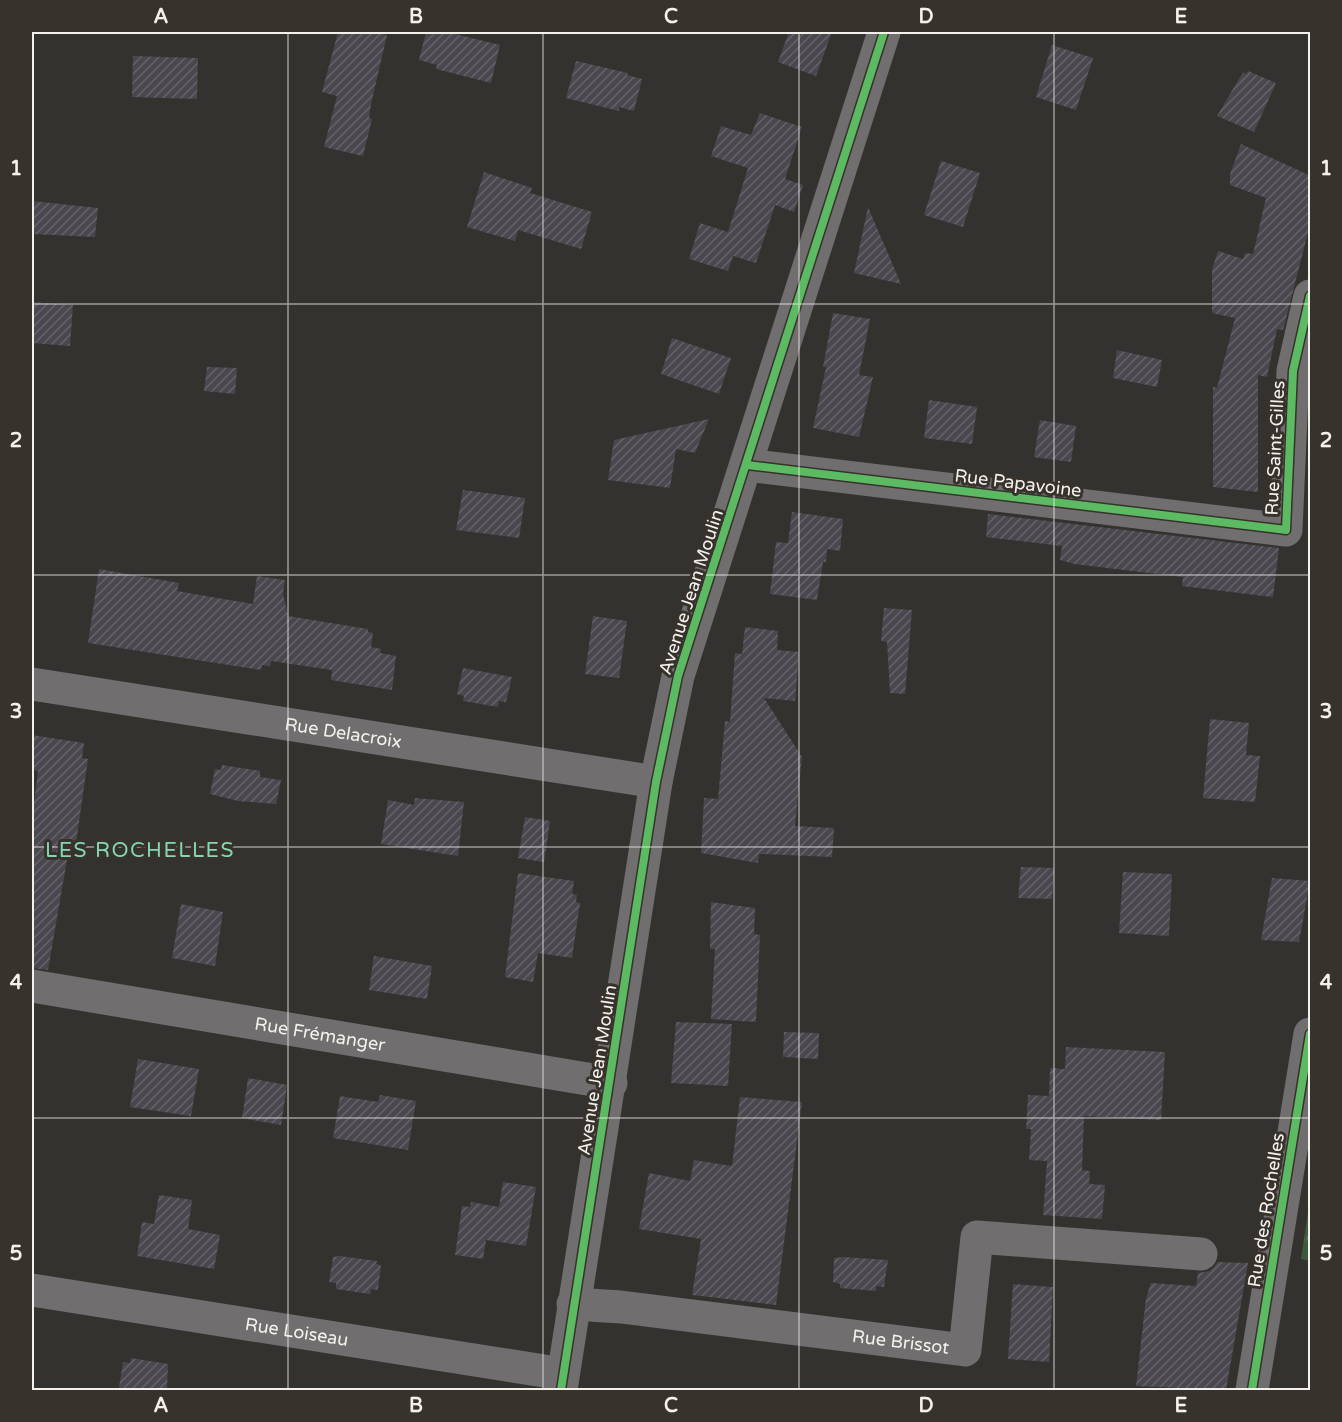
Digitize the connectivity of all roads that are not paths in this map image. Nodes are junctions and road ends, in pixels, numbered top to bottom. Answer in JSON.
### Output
{"nodes":[{"id":1,"x":884,"y":32,"type":"edge"},
{"id":2,"x":1311,"y":296,"type":"edge"},
{"id":3,"x":747,"y":465,"type":"junction"},
{"id":4,"x":1286,"y":530,"type":"joint"},
{"id":5,"x":32,"y":684,"type":"edge"},
{"id":6,"x":656,"y":782,"type":"junction"},
{"id":7,"x":32,"y":986,"type":"edge"},
{"id":8,"x":1311,"y":1034,"type":"edge"},
{"id":9,"x":611,"y":1083,"type":"junction"},
{"id":10,"x":1201,"y":1254,"type":"dead end"},
{"id":11,"x":32,"y":1290,"type":"edge"},
{"id":12,"x":573,"y":1304,"type":"junction"},
{"id":13,"x":562,"y":1382,"type":"edge"},
{"id":14,"x":1252,"y":1390,"type":"edge"}],
"edges":[{"from":1,"to":3,"type":"street","name":"Avenue Jean Moulin"},
{"from":2,"to":4,"type":"street","name":"Rue Saint-Gilles"},
{"from":3,"to":4,"type":"street","name":"Rue Papavoine"},
{"from":3,"to":6,"type":"street","name":"Avenue Jean Moulin"},
{"from":5,"to":6,"type":"street","name":"Rue Delacroix"},
{"from":6,"to":9,"type":"street","name":"Avenue Jean Moulin"},
{"from":7,"to":9,"type":"street","name":"Rue Frémanger"},
{"from":8,"to":14,"type":"street","name":"Rue des Rochelles"},
{"from":9,"to":12,"type":"street","name":"Avenue Jean Moulin"},
{"from":10,"to":12,"type":"street","name":"Rue Brissot"},
{"from":11,"to":13,"type":"street","name":"Rue Loiseau"},
{"from":12,"to":13,"type":"street","name":"Avenue Jean Moulin"}]}
